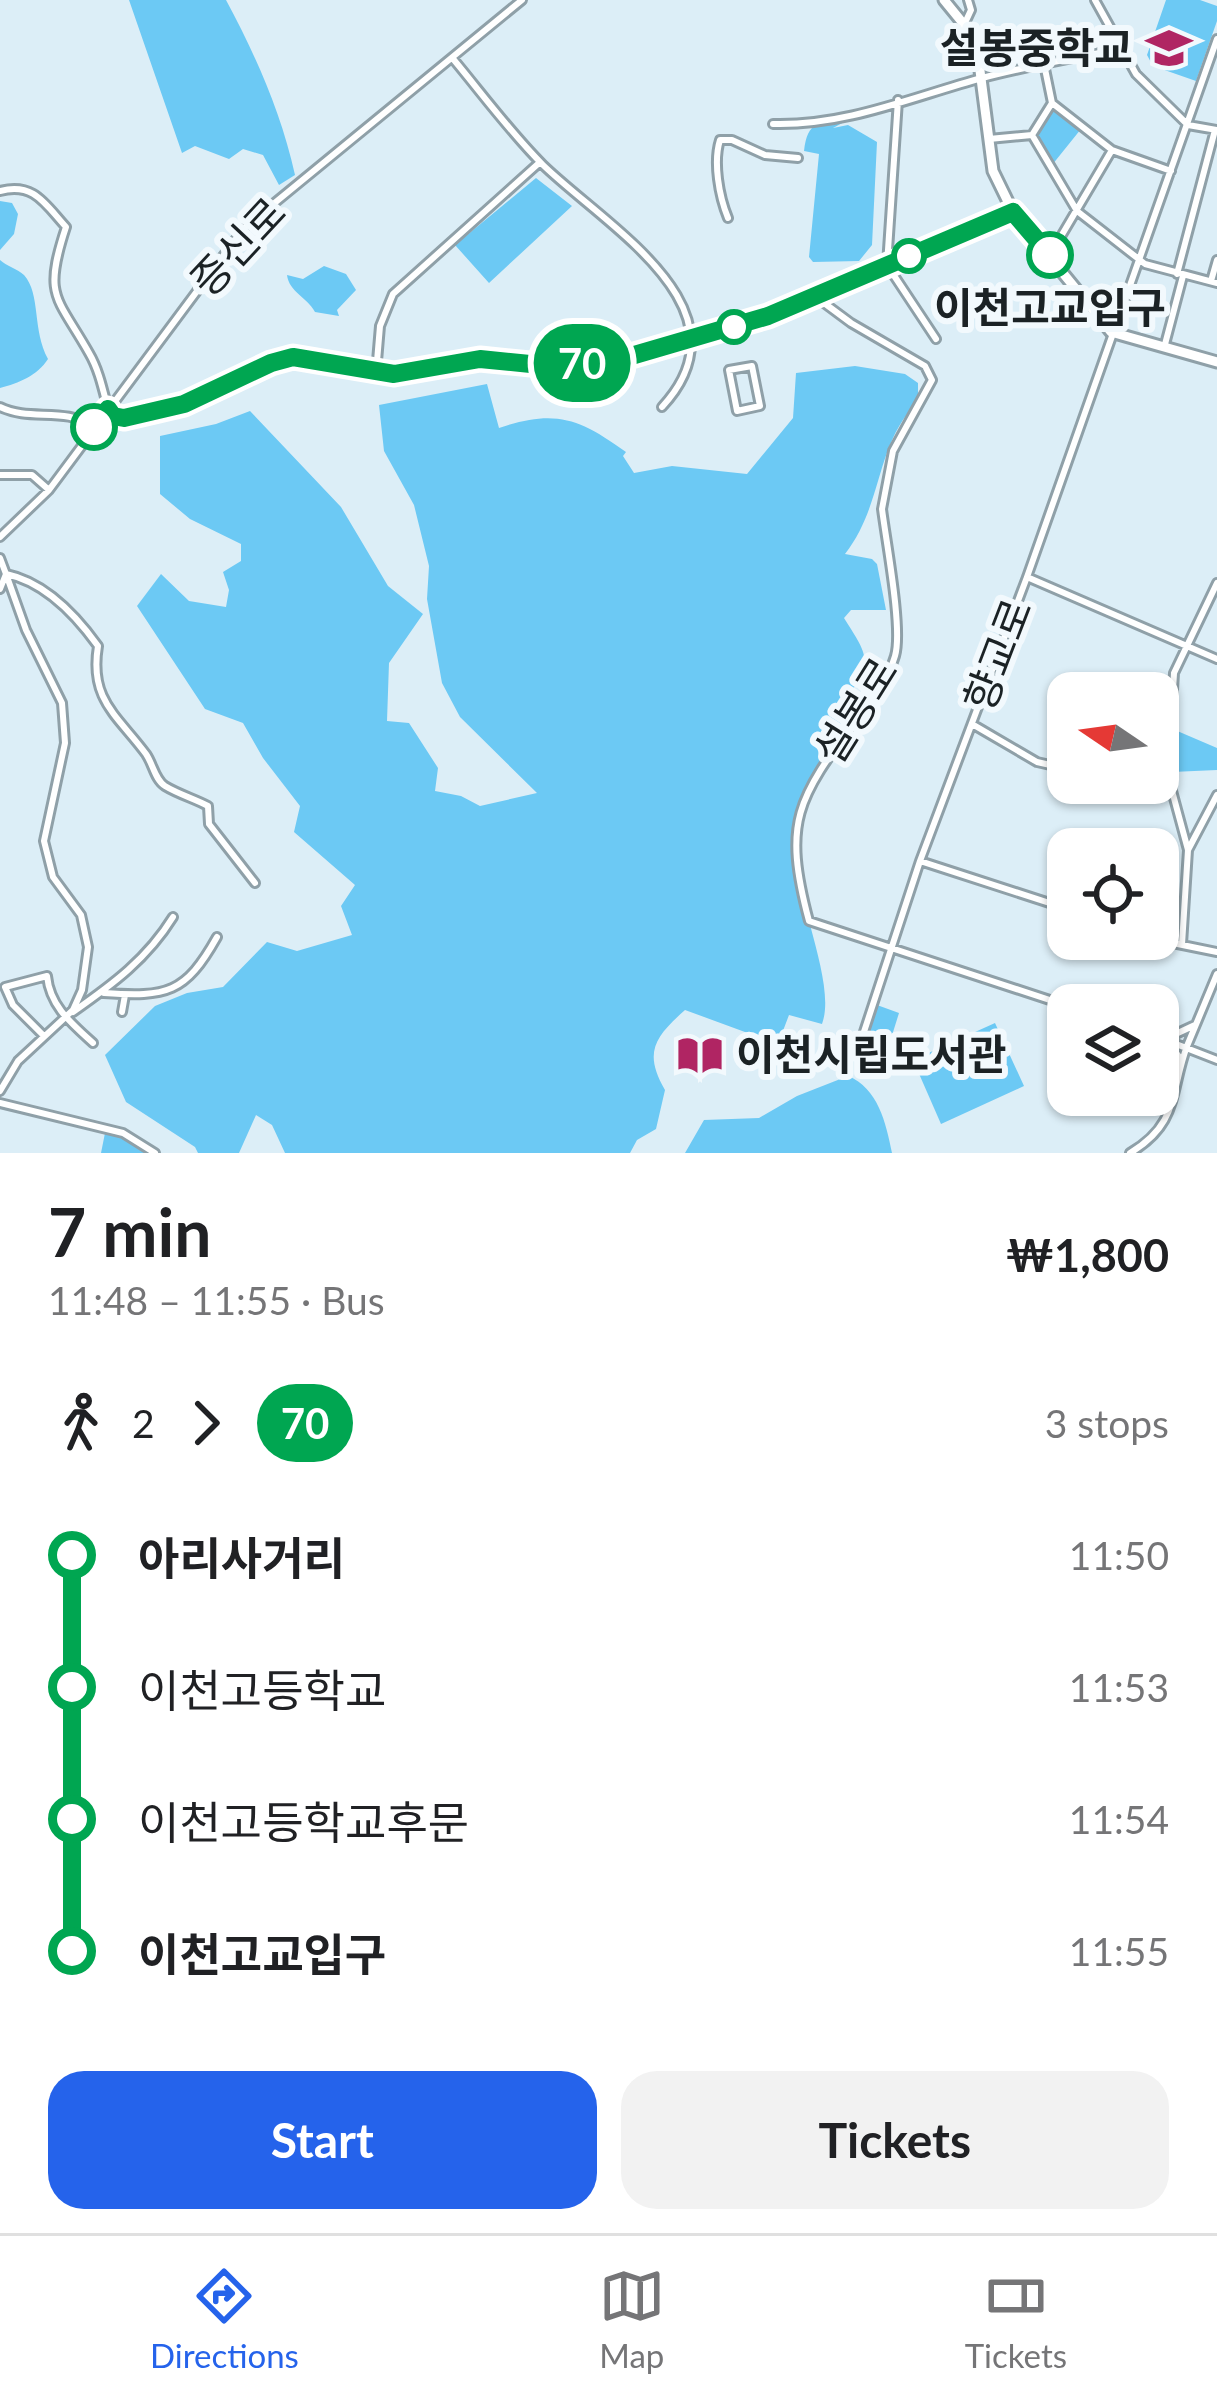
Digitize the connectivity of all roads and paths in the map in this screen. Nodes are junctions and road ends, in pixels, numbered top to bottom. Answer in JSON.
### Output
{"nodes":[{"id":1,"x":522,"y":0,"type":"edge"},
{"id":2,"x":944,"y":0,"type":"edge"},
{"id":3,"x":968,"y":0,"type":"edge"},
{"id":4,"x":1095,"y":0,"type":"edge"},
{"id":5,"x":964,"y":25,"type":"junction"},
{"id":6,"x":1217,"y":39,"type":"edge"},
{"id":7,"x":1120,"y":49,"type":"junction"},
{"id":8,"x":454,"y":60,"type":"junction"},
{"id":9,"x":1044,"y":64,"type":"junction"},
{"id":10,"x":1207,"y":68,"type":"junction"},
{"id":11,"x":1217,"y":70,"type":"edge"},
{"id":12,"x":982,"y":78,"type":"junction"},
{"id":13,"x":898,"y":100,"type":"junction"},
{"id":14,"x":1196,"y":102,"type":"junction"},
{"id":15,"x":1052,"y":104,"type":"junction"},
{"id":16,"x":1170,"y":108,"type":"junction"},
{"id":17,"x":772,"y":124,"type":"dead end"},
{"id":18,"x":1189,"y":125,"type":"junction"},
{"id":19,"x":1216,"y":130,"type":"edge"},
{"id":20,"x":1032,"y":135,"type":"junction"},
{"id":21,"x":989,"y":139,"type":"junction"},
{"id":22,"x":1112,"y":150,"type":"junction"},
{"id":23,"x":798,"y":158,"type":"dead end"},
{"id":24,"x":540,"y":162,"type":"junction"},
{"id":25,"x":1172,"y":171,"type":"junction"},
{"id":26,"x":0,"y":191,"type":"edge"},
{"id":27,"x":1077,"y":211,"type":"junction"},
{"id":28,"x":1013,"y":212,"type":"junction"},
{"id":29,"x":728,"y":218,"type":"dead end"},
{"id":30,"x":1050,"y":255,"type":"junction"},
{"id":31,"x":1139,"y":260,"type":"junction"},
{"id":32,"x":1217,"y":260,"type":"edge"},
{"id":33,"x":886,"y":265,"type":"junction"},
{"id":34,"x":1180,"y":274,"type":"junction"},
{"id":35,"x":1214,"y":282,"type":"edge"},
{"id":36,"x":816,"y":296,"type":"junction"},
{"id":37,"x":1111,"y":332,"type":"junction"},
{"id":38,"x":693,"y":339,"type":"junction"},
{"id":39,"x":937,"y":339,"type":"dead end"},
{"id":40,"x":1164,"y":348,"type":"junction"},
{"id":41,"x":1217,"y":362,"type":"edge"},
{"id":42,"x":376,"y":374,"type":"junction"},
{"id":43,"x":0,"y":407,"type":"edge"},
{"id":44,"x":662,"y":407,"type":"dead end"},
{"id":45,"x":108,"y":409,"type":"junction"},
{"id":46,"x":737,"y":411,"type":"joint"},
{"id":47,"x":94,"y":427,"type":"junction"},
{"id":48,"x":0,"y":475,"type":"edge"},
{"id":49,"x":49,"y":490,"type":"junction"},
{"id":50,"x":0,"y":537,"type":"edge"},
{"id":51,"x":0,"y":558,"type":"edge"},
{"id":52,"x":6,"y":574,"type":"junction"},
{"id":53,"x":1027,"y":577,"type":"junction"},
{"id":54,"x":1217,"y":583,"type":"edge"},
{"id":55,"x":0,"y":589,"type":"edge"},
{"id":56,"x":1187,"y":645,"type":"junction"},
{"id":57,"x":1217,"y":658,"type":"edge"},
{"id":58,"x":1175,"y":672,"type":"edge"},
{"id":59,"x":972,"y":724,"type":"junction"},
{"id":60,"x":1047,"y":764,"type":"edge"},
{"id":61,"x":1217,"y":795,"type":"edge"},
{"id":62,"x":1176,"y":804,"type":"edge"},
{"id":63,"x":1188,"y":850,"type":"junction"},
{"id":64,"x":920,"y":861,"type":"junction"},
{"id":65,"x":255,"y":883,"type":"dead end"},
{"id":66,"x":1047,"y":902,"type":"edge"},
{"id":67,"x":173,"y":917,"type":"dead end"},
{"id":68,"x":217,"y":937,"type":"dead end"},
{"id":69,"x":1179,"y":943,"type":"edge"},
{"id":70,"x":1182,"y":944,"type":"junction"},
{"id":71,"x":891,"y":947,"type":"junction"},
{"id":72,"x":1217,"y":952,"type":"edge"},
{"id":73,"x":1217,"y":974,"type":"edge"},
{"id":74,"x":82,"y":990,"type":"junction"},
{"id":75,"x":125,"y":994,"type":"junction"},
{"id":76,"x":98,"y":995,"type":"junction"},
{"id":77,"x":1047,"y":999,"type":"edge"},
{"id":78,"x":122,"y":1012,"type":"dead end"},
{"id":79,"x":65,"y":1018,"type":"junction"},
{"id":80,"x":1197,"y":1024,"type":"junction"},
{"id":81,"x":1179,"y":1031,"type":"edge"},
{"id":82,"x":45,"y":1037,"type":"junction"},
{"id":83,"x":93,"y":1043,"type":"dead end"},
{"id":84,"x":1179,"y":1044,"type":"edge"},
{"id":85,"x":1187,"y":1047,"type":"junction"},
{"id":86,"x":858,"y":1050,"type":"dead end"},
{"id":87,"x":1179,"y":1059,"type":"edge"},
{"id":88,"x":1217,"y":1060,"type":"edge"},
{"id":89,"x":1182,"y":1063,"type":"junction"},
{"id":90,"x":0,"y":1091,"type":"edge"},
{"id":91,"x":0,"y":1103,"type":"edge"},
{"id":92,"x":155,"y":1153,"type":"edge"},
{"id":93,"x":1130,"y":1153,"type":"edge"}],
"edges":[{"from":1,"to":8,"type":"street","name":"증신로"},
{"from":2,"to":5,"type":"main road"},
{"from":3,"to":5,"type":"street"},
{"from":4,"to":7,"type":"street"},
{"from":5,"to":12,"type":"main road"},
{"from":6,"to":10,"type":"street","name":"향교로"},
{"from":7,"to":9,"type":"street"},
{"from":7,"to":16,"type":"street"},
{"from":8,"to":24,"type":"street"},
{"from":8,"to":45,"type":"street","name":"증신로"},
{"from":9,"to":12,"type":"street"},
{"from":9,"to":15,"type":"street"},
{"from":10,"to":11,"type":"street"},
{"from":10,"to":14,"type":"street","name":"향교로"},
{"from":12,"to":13,"type":"street"},
{"from":12,"to":21,"type":"main road"},
{"from":13,"to":17,"type":"street"},
{"from":13,"to":33,"type":"street"},
{"from":14,"to":16,"type":"street"},
{"from":14,"to":18,"type":"street","name":"향교로"},
{"from":15,"to":20,"type":"street"},
{"from":15,"to":22,"type":"street"},
{"from":16,"to":18,"type":"street"},
{"from":18,"to":19,"type":"street"},
{"from":18,"to":25,"type":"street","name":"향교로"},
{"from":19,"to":34,"type":"street"},
{"from":20,"to":21,"type":"street"},
{"from":20,"to":27,"type":"street"},
{"from":21,"to":28,"type":"main road"},
{"from":22,"to":25,"type":"street"},
{"from":22,"to":27,"type":"street"},
{"from":23,"to":29,"type":"street"},
{"from":24,"to":38,"type":"street"},
{"from":24,"to":42,"type":"street"},
{"from":25,"to":31,"type":"street","name":"향교로"},
{"from":26,"to":45,"type":"street"},
{"from":27,"to":30,"type":"street"},
{"from":27,"to":31,"type":"street"},
{"from":28,"to":30,"type":"main road"},
{"from":28,"to":33,"type":"street"},
{"from":30,"to":37,"type":"main road"},
{"from":31,"to":34,"type":"street"},
{"from":31,"to":37,"type":"street","name":"향교로"},
{"from":32,"to":35,"type":"street"},
{"from":33,"to":36,"type":"street"},
{"from":33,"to":39,"type":"street"},
{"from":34,"to":35,"type":"street"},
{"from":34,"to":40,"type":"street"},
{"from":36,"to":38,"type":"street"},
{"from":36,"to":71,"type":"street","name":"설봉로"},
{"from":37,"to":40,"type":"main road"},
{"from":37,"to":53,"type":"street","name":"향교로"},
{"from":38,"to":42,"type":"street"},
{"from":38,"to":44,"type":"street"},
{"from":40,"to":41,"type":"main road"},
{"from":42,"to":45,"type":"street"},
{"from":43,"to":47,"type":"street"},
{"from":45,"to":47,"type":"street","name":"증신로"},
{"from":46,"to":46,"type":"street"},
{"from":47,"to":49,"type":"street","name":"증신로"},
{"from":48,"to":49,"type":"street"},
{"from":49,"to":50,"type":"street","name":"증신로"},
{"from":51,"to":52,"type":"street"},
{"from":52,"to":55,"type":"street"},
{"from":52,"to":65,"type":"street"},
{"from":52,"to":74,"type":"street"},
{"from":53,"to":56,"type":"street"},
{"from":53,"to":59,"type":"street","name":"향교로"},
{"from":54,"to":56,"type":"street"},
{"from":56,"to":57,"type":"street"},
{"from":56,"to":58,"type":"street"},
{"from":59,"to":60,"type":"street"},
{"from":59,"to":64,"type":"street","name":"향교로"},
{"from":61,"to":63,"type":"street"},
{"from":62,"to":63,"type":"street"},
{"from":63,"to":70,"type":"street"},
{"from":64,"to":66,"type":"street"},
{"from":64,"to":71,"type":"street","name":"향교로"},
{"from":67,"to":76,"type":"street"},
{"from":68,"to":75,"type":"street"},
{"from":69,"to":70,"type":"street"},
{"from":70,"to":72,"type":"street"},
{"from":71,"to":77,"type":"street","name":"설봉로"},
{"from":71,"to":86,"type":"street","name":"향교로"},
{"from":73,"to":80,"type":"street"},
{"from":74,"to":76,"type":"street"},
{"from":74,"to":79,"type":"street"},
{"from":75,"to":76,"type":"street"},
{"from":75,"to":78,"type":"street"},
{"from":76,"to":79,"type":"street"},
{"from":79,"to":82,"type":"street"},
{"from":79,"to":82,"type":"street"},
{"from":79,"to":83,"type":"street"},
{"from":80,"to":81,"type":"street"},
{"from":80,"to":85,"type":"street"},
{"from":82,"to":90,"type":"street"},
{"from":84,"to":85,"type":"street"},
{"from":85,"to":88,"type":"street"},
{"from":85,"to":89,"type":"street"},
{"from":87,"to":89,"type":"street"},
{"from":89,"to":93,"type":"street"},
{"from":91,"to":92,"type":"street"}]}
